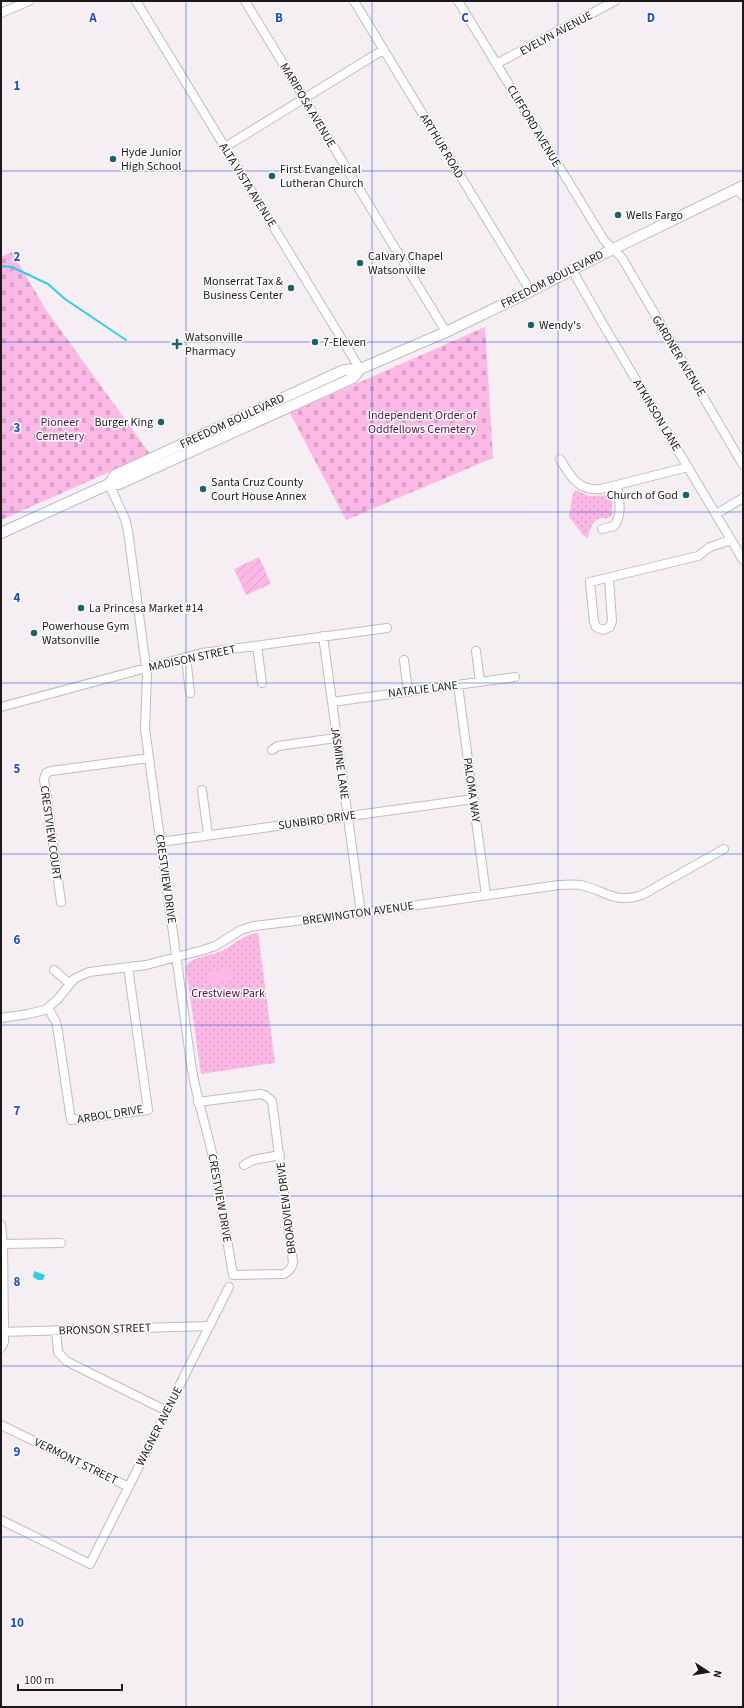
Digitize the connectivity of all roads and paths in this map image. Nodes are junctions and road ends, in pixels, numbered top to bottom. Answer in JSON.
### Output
{"nodes":[{"id":1,"x":29,"y":1,"type":"edge"},
{"id":2,"x":136,"y":1,"type":"edge"},
{"id":3,"x":245,"y":1,"type":"edge"},
{"id":4,"x":354,"y":1,"type":"edge"},
{"id":5,"x":458,"y":1,"type":"edge"},
{"id":6,"x":615,"y":1,"type":"edge"},
{"id":7,"x":1,"y":13,"type":"edge"},
{"id":8,"x":383,"y":50,"type":"junction"},
{"id":9,"x":496,"y":64,"type":"junction"},
{"id":10,"x":304,"y":98,"type":"junction"},
{"id":11,"x":225,"y":147,"type":"junction"},
{"id":12,"x":741,"y":190,"type":"edge"},
{"id":13,"x":612,"y":249,"type":"junction"},
{"id":14,"x":572,"y":270,"type":"junction"},
{"id":15,"x":530,"y":292,"type":"junction"},
{"id":16,"x":446,"y":332,"type":"junction"},
{"id":17,"x":360,"y":369,"type":"junction"},
{"id":18,"x":560,"y":459,"type":"dead end"},
{"id":19,"x":743,"y":465,"type":"edge"},
{"id":20,"x":688,"y":467,"type":"junction"},
{"id":21,"x":109,"y":484,"type":"junction"},
{"id":22,"x":617,"y":486,"type":"junction"},
{"id":23,"x":743,"y":498,"type":"edge"},
{"id":24,"x":716,"y":514,"type":"junction"},
{"id":25,"x":602,"y":529,"type":"dead end"},
{"id":26,"x":1,"y":533,"type":"edge"},
{"id":27,"x":731,"y":540,"type":"junction"},
{"id":28,"x":743,"y":560,"type":"edge"},
{"id":29,"x":609,"y":578,"type":"junction"},
{"id":30,"x":387,"y":628,"type":"dead end"},
{"id":31,"x":323,"y":636,"type":"junction"},
{"id":32,"x":257,"y":646,"type":"junction"},
{"id":33,"x":476,"y":651,"type":"dead end"},
{"id":34,"x":186,"y":657,"type":"junction"},
{"id":35,"x":404,"y":660,"type":"dead end"},
{"id":36,"x":146,"y":667,"type":"junction"},
{"id":37,"x":515,"y":677,"type":"dead end"},
{"id":38,"x":480,"y":682,"type":"junction"},
{"id":39,"x":262,"y":683,"type":"dead end"},
{"id":40,"x":458,"y":685,"type":"junction"},
{"id":41,"x":408,"y":691,"type":"junction"},
{"id":42,"x":190,"y":693,"type":"dead end"},
{"id":43,"x":332,"y":702,"type":"junction"},
{"id":44,"x":1,"y":707,"type":"edge"},
{"id":45,"x":336,"y":738,"type":"junction"},
{"id":46,"x":272,"y":750,"type":"dead end"},
{"id":47,"x":149,"y":758,"type":"junction"},
{"id":48,"x":202,"y":790,"type":"dead end"},
{"id":49,"x":474,"y":799,"type":"junction"},
{"id":50,"x":347,"y":816,"type":"junction"},
{"id":51,"x":208,"y":834,"type":"junction"},
{"id":52,"x":160,"y":842,"type":"junction"},
{"id":53,"x":724,"y":849,"type":"dead end"},
{"id":54,"x":486,"y":895,"type":"junction"},
{"id":55,"x":61,"y":902,"type":"dead end"},
{"id":56,"x":361,"y":913,"type":"junction"},
{"id":57,"x":176,"y":957,"type":"junction"},
{"id":58,"x":128,"y":967,"type":"junction"},
{"id":59,"x":54,"y":970,"type":"dead end"},
{"id":60,"x":70,"y":984,"type":"junction"},
{"id":61,"x":48,"y":1008,"type":"junction"},
{"id":62,"x":1,"y":1018,"type":"edge"},
{"id":63,"x":198,"y":1102,"type":"junction"},
{"id":64,"x":280,"y":1155,"type":"junction"},
{"id":65,"x":244,"y":1165,"type":"dead end"},
{"id":66,"x":1,"y":1225,"type":"edge"},
{"id":67,"x":61,"y":1243,"type":"dead end"},
{"id":68,"x":2,"y":1244,"type":"edge"},
{"id":69,"x":233,"y":1275,"type":"joint"},
{"id":70,"x":229,"y":1287,"type":"dead end"},
{"id":71,"x":209,"y":1326,"type":"junction"},
{"id":72,"x":56,"y":1330,"type":"junction"},
{"id":73,"x":3,"y":1332,"type":"edge"},
{"id":74,"x":1,"y":1348,"type":"edge"},
{"id":75,"x":167,"y":1411,"type":"junction"},
{"id":76,"x":1,"y":1425,"type":"edge"},
{"id":77,"x":129,"y":1487,"type":"junction"},
{"id":78,"x":1,"y":1520,"type":"edge"}],
"edges":[{"from":1,"to":7,"type":"street"},
{"from":2,"to":11,"type":"street","name":"ALTA VISTA AVENUE"},
{"from":3,"to":10,"type":"street","name":"MARIPOSA AVENUE"},
{"from":4,"to":8,"type":"street","name":"ARTHUR ROAD"},
{"from":5,"to":9,"type":"street","name":"CLIFFORD AVENUE"},
{"from":6,"to":9,"type":"street","name":"EVELYN AVENUE"},
{"from":8,"to":10,"type":"street"},
{"from":8,"to":15,"type":"street","name":"ARTHUR ROAD"},
{"from":9,"to":13,"type":"street","name":"CLIFFORD AVENUE"},
{"from":10,"to":11,"type":"street"},
{"from":10,"to":16,"type":"street","name":"MARIPOSA AVENUE"},
{"from":11,"to":17,"type":"street","name":"ALTA VISTA AVENUE"},
{"from":12,"to":13,"type":"main road","name":"FREEDOM BOULEVARD"},
{"from":13,"to":14,"type":"main road","name":"FREEDOM BOULEVARD"},
{"from":13,"to":19,"type":"street","name":"GARDNER AVENUE"},
{"from":14,"to":15,"type":"main road","name":"FREEDOM BOULEVARD"},
{"from":14,"to":20,"type":"street","name":"ATKINSON LANE"},
{"from":15,"to":16,"type":"main road","name":"FREEDOM BOULEVARD"},
{"from":16,"to":17,"type":"main road","name":"FREEDOM BOULEVARD"},
{"from":17,"to":21,"type":"main road","name":"FREEDOM BOULEVARD"},
{"from":18,"to":22,"type":"street"},
{"from":20,"to":22,"type":"street"},
{"from":20,"to":24,"type":"street","name":"ATKINSON LANE"},
{"from":21,"to":26,"type":"main road","name":"FREEDOM BOULEVARD"},
{"from":21,"to":36,"type":"street","name":"CRESTVIEW DRIVE"},
{"from":22,"to":25,"type":"street"},
{"from":23,"to":24,"type":"street"},
{"from":24,"to":27,"type":"street","name":"ATKINSON LANE"},
{"from":27,"to":28,"type":"street","name":"ATKINSON LANE"},
{"from":27,"to":29,"type":"street"},
{"from":29,"to":29,"type":"street"},
{"from":30,"to":31,"type":"street","name":"MADISON STREET"},
{"from":31,"to":32,"type":"street","name":"MADISON STREET"},
{"from":31,"to":43,"type":"street","name":"JASMINE LANE"},
{"from":32,"to":34,"type":"street","name":"MADISON STREET"},
{"from":32,"to":39,"type":"street"},
{"from":33,"to":38,"type":"street"},
{"from":34,"to":36,"type":"street","name":"MADISON STREET"},
{"from":34,"to":42,"type":"street"},
{"from":35,"to":41,"type":"street"},
{"from":36,"to":44,"type":"street","name":"MADISON STREET"},
{"from":36,"to":47,"type":"street","name":"CRESTVIEW DRIVE"},
{"from":37,"to":38,"type":"street","name":"NATALIE LANE"},
{"from":38,"to":40,"type":"street","name":"NATALIE LANE"},
{"from":40,"to":41,"type":"street","name":"NATALIE LANE"},
{"from":40,"to":49,"type":"street","name":"PALOMA WAY"},
{"from":41,"to":43,"type":"street","name":"NATALIE LANE"},
{"from":43,"to":45,"type":"street","name":"JASMINE LANE"},
{"from":45,"to":46,"type":"street"},
{"from":45,"to":50,"type":"street","name":"JASMINE LANE"},
{"from":47,"to":52,"type":"street","name":"CRESTVIEW DRIVE"},
{"from":47,"to":55,"type":"street","name":"CRESTVIEW COURT"},
{"from":48,"to":51,"type":"street"},
{"from":49,"to":50,"type":"street","name":"SUNBIRD DRIVE"},
{"from":49,"to":54,"type":"street","name":"PALOMA WAY"},
{"from":50,"to":51,"type":"street","name":"SUNBIRD DRIVE"},
{"from":50,"to":56,"type":"street","name":"JASMINE LANE"},
{"from":51,"to":52,"type":"street","name":"SUNBIRD DRIVE"},
{"from":52,"to":57,"type":"street","name":"CRESTVIEW DRIVE"},
{"from":53,"to":54,"type":"street","name":"BREWINGTON AVENUE"},
{"from":54,"to":56,"type":"street","name":"BREWINGTON AVENUE"},
{"from":56,"to":57,"type":"street","name":"BREWINGTON AVENUE"},
{"from":57,"to":58,"type":"street","name":"BREWINGTON AVENUE"},
{"from":57,"to":63,"type":"street","name":"CRESTVIEW DRIVE"},
{"from":58,"to":60,"type":"street","name":"BREWINGTON AVENUE"},
{"from":58,"to":61,"type":"street","name":"ARBOL DRIVE"},
{"from":59,"to":60,"type":"street"},
{"from":60,"to":61,"type":"street","name":"BREWINGTON AVENUE"},
{"from":61,"to":62,"type":"street","name":"BREWINGTON AVENUE"},
{"from":63,"to":64,"type":"street","name":"BROADVIEW DRIVE"},
{"from":63,"to":69,"type":"street","name":"CRESTVIEW DRIVE"},
{"from":64,"to":65,"type":"street"},
{"from":64,"to":69,"type":"street","name":"BROADVIEW DRIVE"},
{"from":66,"to":68,"type":"street"},
{"from":67,"to":68,"type":"street"},
{"from":68,"to":73,"type":"street"},
{"from":70,"to":71,"type":"street","name":"WAGNER AVENUE"},
{"from":71,"to":72,"type":"street","name":"BRONSON STREET"},
{"from":71,"to":75,"type":"street","name":"WAGNER AVENUE"},
{"from":72,"to":73,"type":"street","name":"BRONSON STREET"},
{"from":72,"to":75,"type":"street"},
{"from":73,"to":74,"type":"street"},
{"from":75,"to":77,"type":"street","name":"WAGNER AVENUE"},
{"from":76,"to":77,"type":"street","name":"VERMONT STREET"},
{"from":77,"to":78,"type":"street","name":"WAGNER AVENUE"}]}
